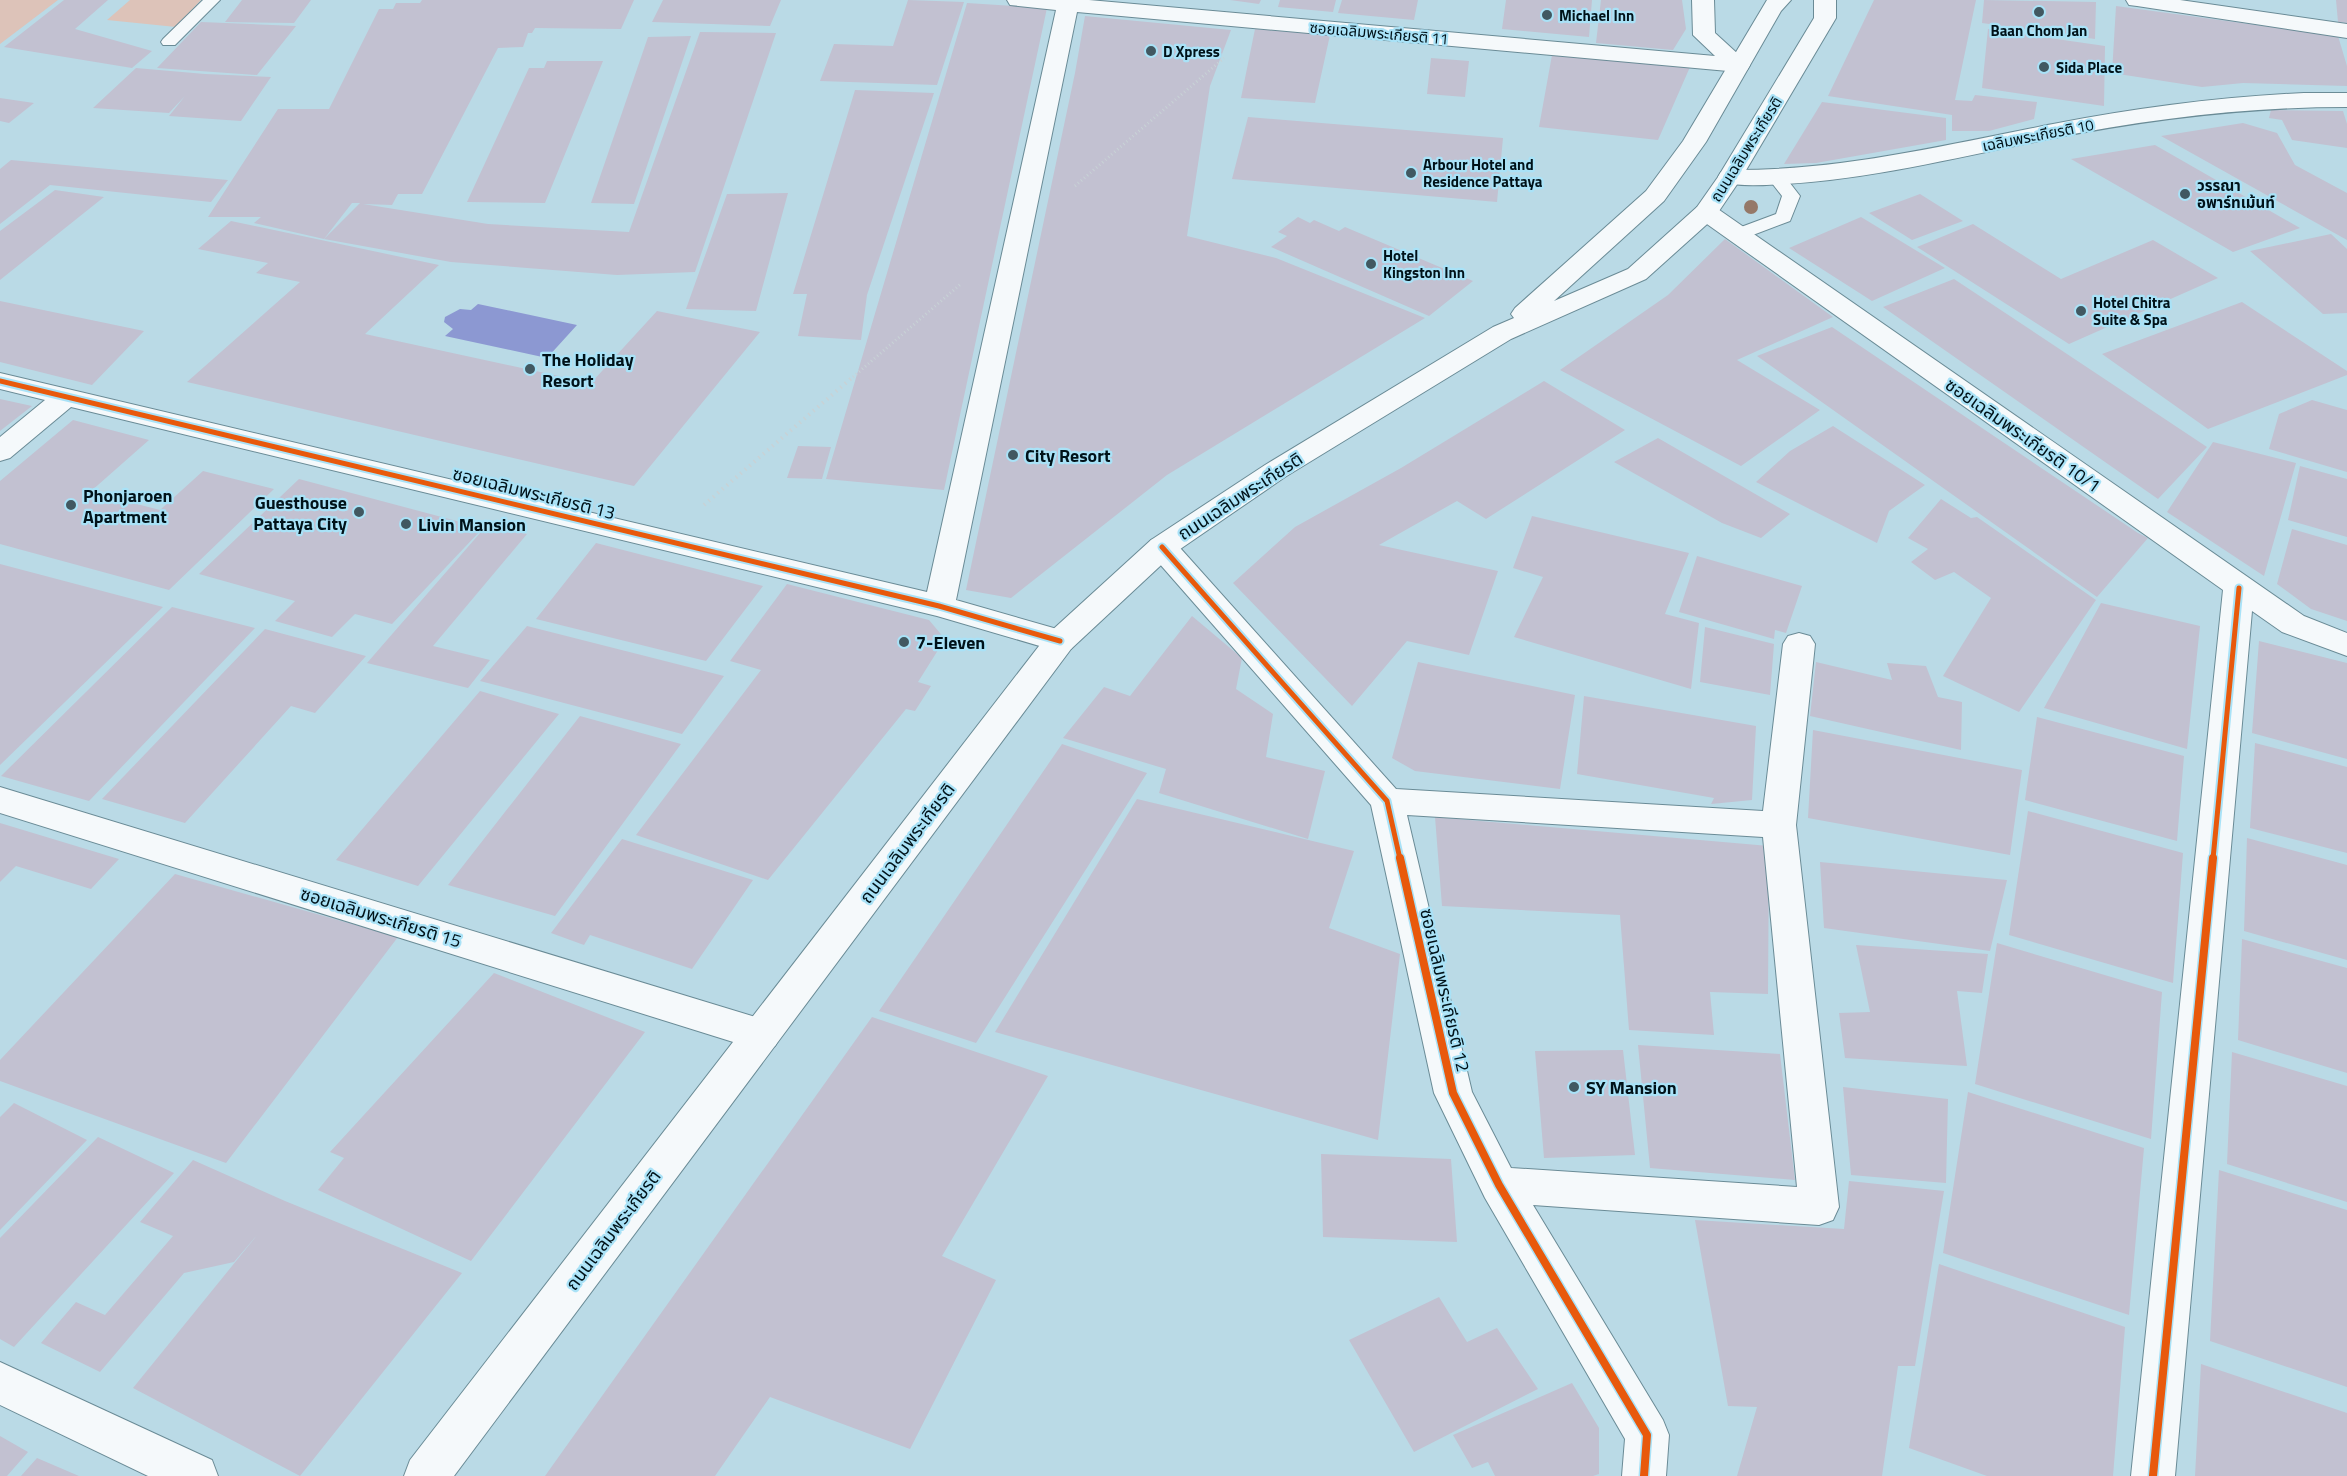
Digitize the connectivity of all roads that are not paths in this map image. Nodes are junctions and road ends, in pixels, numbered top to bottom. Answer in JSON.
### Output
{"nodes":[{"id":1,"x":212,"y":0,"type":"edge"},
{"id":2,"x":1018,"y":0,"type":"edge"},
{"id":3,"x":1703,"y":0,"type":"edge"},
{"id":4,"x":1780,"y":0,"type":"edge"},
{"id":5,"x":1825,"y":0,"type":"edge"},
{"id":6,"x":2137,"y":0,"type":"edge"},
{"id":7,"x":1068,"y":4,"type":"junction"},
{"id":8,"x":2347,"y":31,"type":"edge"},
{"id":9,"x":170,"y":42,"type":"dead end"},
{"id":10,"x":1740,"y":65,"type":"junction"},
{"id":11,"x":2347,"y":100,"type":"edge"},
{"id":12,"x":1730,"y":177,"type":"junction"},
{"id":13,"x":1777,"y":178,"type":"junction"},
{"id":14,"x":1706,"y":212,"type":"junction"},
{"id":15,"x":1739,"y":234,"type":"junction"},
{"id":16,"x":1502,"y":333,"type":"junction"},
{"id":17,"x":0,"y":381,"type":"edge"},
{"id":18,"x":67,"y":396,"type":"junction"},
{"id":19,"x":0,"y":452,"type":"edge"},
{"id":20,"x":1162,"y":547,"type":"junction"},
{"id":21,"x":2240,"y":588,"type":"junction"},
{"id":22,"x":939,"y":606,"type":"junction"},
{"id":23,"x":1060,"y":640,"type":"junction"},
{"id":24,"x":1799,"y":645,"type":"dead end"},
{"id":25,"x":2347,"y":645,"type":"edge"},
{"id":26,"x":0,"y":800,"type":"edge"},
{"id":27,"x":1387,"y":801,"type":"junction"},
{"id":28,"x":1779,"y":825,"type":"junction"},
{"id":29,"x":762,"y":1035,"type":"junction"},
{"id":30,"x":1499,"y":1185,"type":"junction"},
{"id":31,"x":0,"y":1383,"type":"edge"},
{"id":32,"x":196,"y":1476,"type":"edge"},
{"id":33,"x":426,"y":1476,"type":"edge"},
{"id":34,"x":1644,"y":1476,"type":"edge"},
{"id":35,"x":2153,"y":1476,"type":"edge"}],
"edges":[{"from":1,"to":9,"type":"lane"},
{"from":2,"to":7,"type":"street","name":"ซอยเฉลิมพระเกียรติ 11"},
{"from":3,"to":10,"type":"street"},
{"from":4,"to":10,"type":"street","name":"ถนนเฉลิมพระเกียรติ"},
{"from":5,"to":12,"type":"street","name":"ถนนเฉลิมพระเกียรติ"},
{"from":6,"to":8,"type":"street"},
{"from":7,"to":10,"type":"street","name":"ซอยเฉลิมพระเกียรติ 11"},
{"from":7,"to":22,"type":"street"},
{"from":10,"to":16,"type":"street","name":"ถนนเฉลิมพระเกียรติ"},
{"from":11,"to":13,"type":"street","name":"เฉลิมพระเกียรติ 10"},
{"from":12,"to":13,"type":"street","name":"เฉลิมพระเกียรติ 10"},
{"from":12,"to":14,"type":"street","name":"ถนนเฉลิมพระเกียรติ"},
{"from":13,"to":15,"type":"lane"},
{"from":14,"to":15,"type":"street","name":"ซอยเฉลิมพระเกียรติ 10/1"},
{"from":14,"to":16,"type":"street","name":"ถนนเฉลิมพระเกียรติ"},
{"from":15,"to":21,"type":"street","name":"ซอยเฉลิมพระเกียรติ 10/1"},
{"from":16,"to":20,"type":"street","name":"ถนนเฉลิมพระเกียรติ"},
{"from":17,"to":18,"type":"street","name":"ซอยเฉลิมพระเกียรติ 13"},
{"from":18,"to":19,"type":"street"},
{"from":18,"to":22,"type":"street","name":"ซอยเฉลิมพระเกียรติ 13"},
{"from":20,"to":23,"type":"street","name":"ถนนเฉลิมพระเกียรติ"},
{"from":20,"to":27,"type":"street","name":"ซอยเฉลิมพระเกียรติ 12"},
{"from":21,"to":25,"type":"street","name":"ซอยเฉลิมพระเกียรติ 10/1"},
{"from":21,"to":35,"type":"street"},
{"from":22,"to":23,"type":"street","name":"ซอยเฉลิมพระเกียรติ 13"},
{"from":23,"to":29,"type":"street","name":"ถนนเฉลิมพระเกียรติ"},
{"from":24,"to":28,"type":"street"},
{"from":26,"to":29,"type":"street","name":"ซอยเฉลิมพระเกียรติ 15"},
{"from":27,"to":28,"type":"street"},
{"from":27,"to":30,"type":"street","name":"ซอยเฉลิมพระเกียรติ 12"},
{"from":28,"to":30,"type":"street"},
{"from":29,"to":33,"type":"street","name":"ถนนเฉลิมพระเกียรติ"},
{"from":30,"to":34,"type":"street","name":"ซอยเฉลิมพระเกียรติ 12"},
{"from":31,"to":32,"type":"street"}]}
